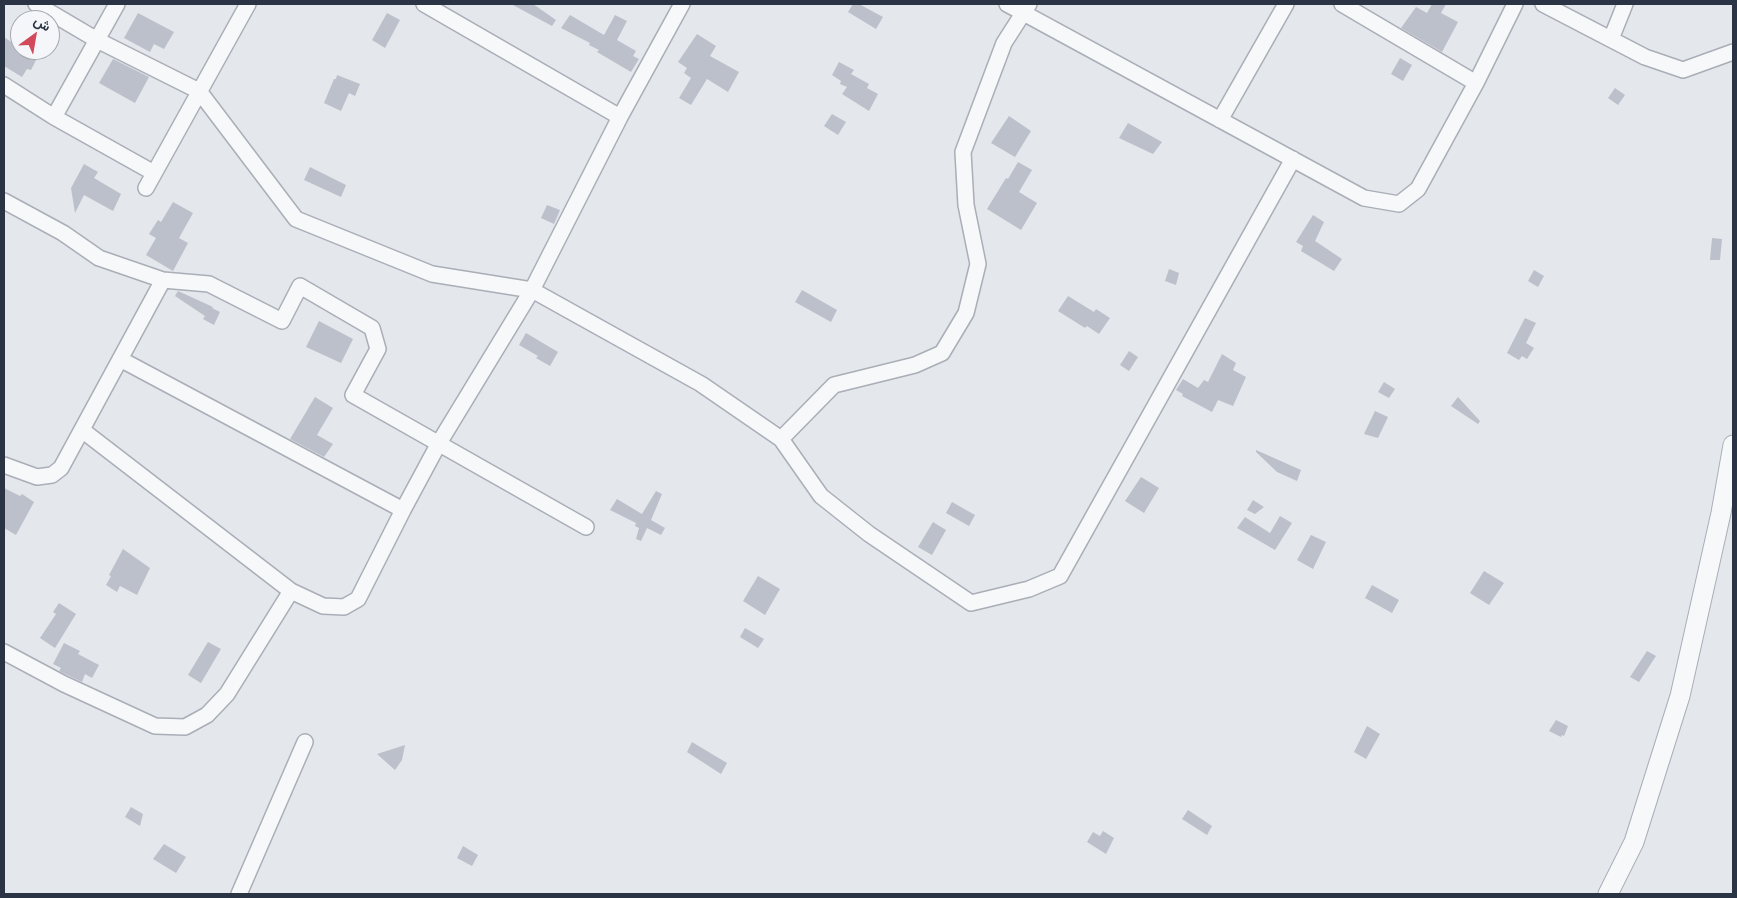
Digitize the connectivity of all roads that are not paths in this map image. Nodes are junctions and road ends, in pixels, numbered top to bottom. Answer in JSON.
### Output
{"nodes":[{"id":1,"x":36,"y":4,"type":"edge"},
{"id":2,"x":117,"y":4,"type":"edge"},
{"id":3,"x":248,"y":4,"type":"edge"},
{"id":4,"x":424,"y":4,"type":"edge"},
{"id":5,"x":682,"y":4,"type":"edge"},
{"id":6,"x":1007,"y":4,"type":"edge"},
{"id":7,"x":1286,"y":4,"type":"edge"},
{"id":8,"x":1342,"y":4,"type":"edge"},
{"id":9,"x":1515,"y":4,"type":"edge"},
{"id":10,"x":1543,"y":4,"type":"edge"},
{"id":11,"x":1625,"y":4,"type":"edge"},
{"id":12,"x":1026,"y":8,"type":"edge"},
{"id":13,"x":448,"y":10,"type":"edge"},
{"id":14,"x":1611,"y":39,"type":"junction"},
{"id":15,"x":97,"y":40,"type":"junction"},
{"id":16,"x":1733,"y":52,"type":"edge"},
{"id":17,"x":1476,"y":83,"type":"junction"},
{"id":18,"x":4,"y":85,"type":"edge"},
{"id":19,"x":199,"y":91,"type":"junction"},
{"id":20,"x":54,"y":117,"type":"junction"},
{"id":21,"x":620,"y":117,"type":"junction"},
{"id":22,"x":1220,"y":120,"type":"junction"},
{"id":23,"x":1293,"y":159,"type":"junction"},
{"id":24,"x":154,"y":173,"type":"junction"},
{"id":25,"x":146,"y":188,"type":"dead end"},
{"id":26,"x":4,"y":201,"type":"edge"},
{"id":27,"x":163,"y":280,"type":"junction"},
{"id":28,"x":532,"y":290,"type":"junction"},
{"id":29,"x":120,"y":359,"type":"junction"},
{"id":30,"x":82,"y":430,"type":"junction"},
{"id":31,"x":781,"y":440,"type":"junction"},
{"id":32,"x":439,"y":443,"type":"junction"},
{"id":33,"x":1733,"y":445,"type":"edge"},
{"id":34,"x":4,"y":465,"type":"edge"},
{"id":35,"x":403,"y":510,"type":"junction"},
{"id":36,"x":586,"y":528,"type":"dead end"},
{"id":37,"x":291,"y":591,"type":"junction"},
{"id":38,"x":4,"y":652,"type":"edge"},
{"id":39,"x":306,"y":742,"type":"dead end"},
{"id":40,"x":239,"y":894,"type":"edge"},
{"id":41,"x":1608,"y":894,"type":"edge"}],
"edges":[{"from":1,"to":15,"type":"street"},
{"from":2,"to":15,"type":"street"},
{"from":3,"to":19,"type":"street"},
{"from":4,"to":13,"type":"street"},
{"from":5,"to":21,"type":"street"},
{"from":6,"to":12,"type":"street"},
{"from":7,"to":22,"type":"street"},
{"from":8,"to":17,"type":"street"},
{"from":9,"to":17,"type":"street"},
{"from":10,"to":14,"type":"street"},
{"from":11,"to":14,"type":"street"},
{"from":12,"to":22,"type":"street"},
{"from":12,"to":31,"type":"street"},
{"from":13,"to":21,"type":"street"},
{"from":14,"to":16,"type":"street"},
{"from":15,"to":19,"type":"street"},
{"from":15,"to":20,"type":"street"},
{"from":17,"to":23,"type":"street"},
{"from":18,"to":20,"type":"street"},
{"from":19,"to":24,"type":"street"},
{"from":19,"to":28,"type":"street"},
{"from":20,"to":24,"type":"street"},
{"from":21,"to":28,"type":"street"},
{"from":22,"to":23,"type":"street"},
{"from":23,"to":31,"type":"street"},
{"from":24,"to":25,"type":"street"},
{"from":26,"to":27,"type":"street"},
{"from":27,"to":29,"type":"street"},
{"from":27,"to":32,"type":"street"},
{"from":28,"to":31,"type":"street"},
{"from":28,"to":32,"type":"street"},
{"from":29,"to":30,"type":"street"},
{"from":29,"to":35,"type":"street"},
{"from":30,"to":34,"type":"street"},
{"from":30,"to":37,"type":"street"},
{"from":32,"to":35,"type":"street"},
{"from":32,"to":36,"type":"street"},
{"from":33,"to":41,"type":"street"},
{"from":35,"to":37,"type":"street"},
{"from":37,"to":38,"type":"street"},
{"from":39,"to":40,"type":"street"}]}
